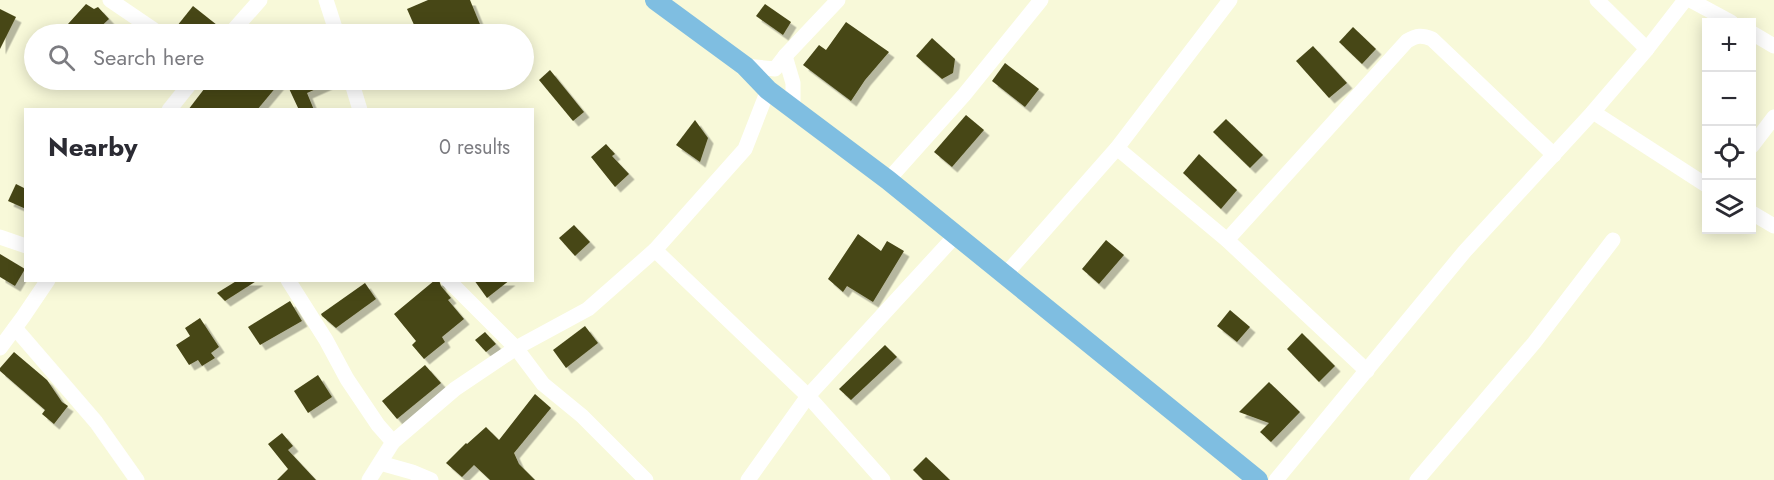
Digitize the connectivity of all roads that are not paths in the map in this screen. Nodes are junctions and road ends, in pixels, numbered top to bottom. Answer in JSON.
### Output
{"nodes":[{"id":1,"x":110,"y":0,"type":"edge"},
{"id":2,"x":260,"y":0,"type":"edge"},
{"id":3,"x":326,"y":0,"type":"edge"},
{"id":4,"x":655,"y":0,"type":"edge"},
{"id":5,"x":838,"y":0,"type":"edge"},
{"id":6,"x":1041,"y":0,"type":"edge"},
{"id":7,"x":1230,"y":0,"type":"edge"},
{"id":8,"x":1597,"y":0,"type":"edge"},
{"id":9,"x":1685,"y":0,"type":"edge"},
{"id":10,"x":1690,"y":0,"type":"edge"},
{"id":11,"x":1724,"y":18,"type":"edge"},
{"id":12,"x":145,"y":24,"type":"edge"},
{"id":13,"x":239,"y":24,"type":"edge"},
{"id":14,"x":334,"y":24,"type":"edge"},
{"id":15,"x":1756,"y":35,"type":"edge"},
{"id":16,"x":1774,"y":46,"type":"edge"},
{"id":17,"x":1647,"y":49,"type":"junction"},
{"id":18,"x":785,"y":56,"type":"junction"},
{"id":19,"x":745,"y":66,"type":"junction"},
{"id":20,"x":185,"y":90,"type":"edge"},
{"id":21,"x":354,"y":90,"type":"edge"},
{"id":22,"x":768,"y":90,"type":"junction"},
{"id":23,"x":171,"y":108,"type":"edge"},
{"id":24,"x":359,"y":108,"type":"edge"},
{"id":25,"x":793,"y":108,"type":"junction"},
{"id":26,"x":1593,"y":112,"type":"junction"},
{"id":27,"x":1774,"y":117,"type":"edge"},
{"id":28,"x":1756,"y":141,"type":"edge"},
{"id":29,"x":1117,"y":148,"type":"junction"},
{"id":30,"x":1554,"y":155,"type":"junction"},
{"id":31,"x":888,"y":180,"type":"junction"},
{"id":32,"x":1702,"y":182,"type":"edge"},
{"id":33,"x":1756,"y":215,"type":"edge"},
{"id":34,"x":1774,"y":226,"type":"edge"},
{"id":35,"x":956,"y":235,"type":"junction"},
{"id":36,"x":0,"y":237,"type":"edge"},
{"id":37,"x":1227,"y":240,"type":"junction"},
{"id":38,"x":1613,"y":240,"type":"dead end"},
{"id":39,"x":24,"y":245,"type":"edge"},
{"id":40,"x":655,"y":250,"type":"junction"},
{"id":41,"x":1005,"y":275,"type":"junction"},
{"id":42,"x":47,"y":282,"type":"edge"},
{"id":43,"x":289,"y":282,"type":"edge"},
{"id":44,"x":450,"y":282,"type":"edge"},
{"id":45,"x":15,"y":328,"type":"junction"},
{"id":46,"x":0,"y":348,"type":"edge"},
{"id":47,"x":516,"y":348,"type":"junction"},
{"id":48,"x":1367,"y":371,"type":"junction"},
{"id":49,"x":808,"y":396,"type":"junction"},
{"id":50,"x":393,"y":441,"type":"junction"},
{"id":51,"x":380,"y":463,"type":"junction"},
{"id":52,"x":137,"y":480,"type":"edge"},
{"id":53,"x":369,"y":480,"type":"edge"},
{"id":54,"x":431,"y":480,"type":"edge"},
{"id":55,"x":646,"y":480,"type":"edge"},
{"id":56,"x":748,"y":480,"type":"edge"},
{"id":57,"x":883,"y":480,"type":"edge"},
{"id":58,"x":1258,"y":480,"type":"edge"},
{"id":59,"x":1276,"y":480,"type":"edge"},
{"id":60,"x":1418,"y":480,"type":"edge"}],
"edges":[{"from":1,"to":12,"type":"street"},
{"from":2,"to":13,"type":"street"},
{"from":3,"to":14,"type":"street"},
{"from":4,"to":19,"type":"main road"},
{"from":5,"to":18,"type":"street"},
{"from":6,"to":31,"type":"street"},
{"from":7,"to":29,"type":"street"},
{"from":8,"to":17,"type":"street"},
{"from":9,"to":17,"type":"street"},
{"from":10,"to":11,"type":"street"},
{"from":15,"to":16,"type":"street"},
{"from":17,"to":26,"type":"street"},
{"from":18,"to":19,"type":"street"},
{"from":18,"to":25,"type":"street"},
{"from":19,"to":22,"type":"main road"},
{"from":20,"to":23,"type":"street"},
{"from":21,"to":24,"type":"street"},
{"from":22,"to":25,"type":"main road"},
{"from":22,"to":40,"type":"street"},
{"from":25,"to":31,"type":"main road"},
{"from":26,"to":30,"type":"street"},
{"from":26,"to":32,"type":"street"},
{"from":27,"to":28,"type":"street"},
{"from":29,"to":37,"type":"street"},
{"from":29,"to":41,"type":"street"},
{"from":30,"to":37,"type":"street"},
{"from":30,"to":48,"type":"street"},
{"from":31,"to":35,"type":"main road"},
{"from":33,"to":34,"type":"street"},
{"from":35,"to":41,"type":"main road"},
{"from":35,"to":49,"type":"street"},
{"from":36,"to":39,"type":"street"},
{"from":37,"to":48,"type":"street"},
{"from":38,"to":60,"type":"street"},
{"from":40,"to":47,"type":"street"},
{"from":40,"to":49,"type":"street"},
{"from":41,"to":58,"type":"main road"},
{"from":42,"to":45,"type":"street"},
{"from":43,"to":50,"type":"street"},
{"from":44,"to":47,"type":"street"},
{"from":45,"to":46,"type":"street"},
{"from":45,"to":52,"type":"street"},
{"from":47,"to":50,"type":"street"},
{"from":47,"to":55,"type":"street"},
{"from":48,"to":59,"type":"street"},
{"from":49,"to":56,"type":"street"},
{"from":49,"to":57,"type":"street"},
{"from":50,"to":51,"type":"street"},
{"from":51,"to":53,"type":"street"},
{"from":51,"to":54,"type":"street"}]}
